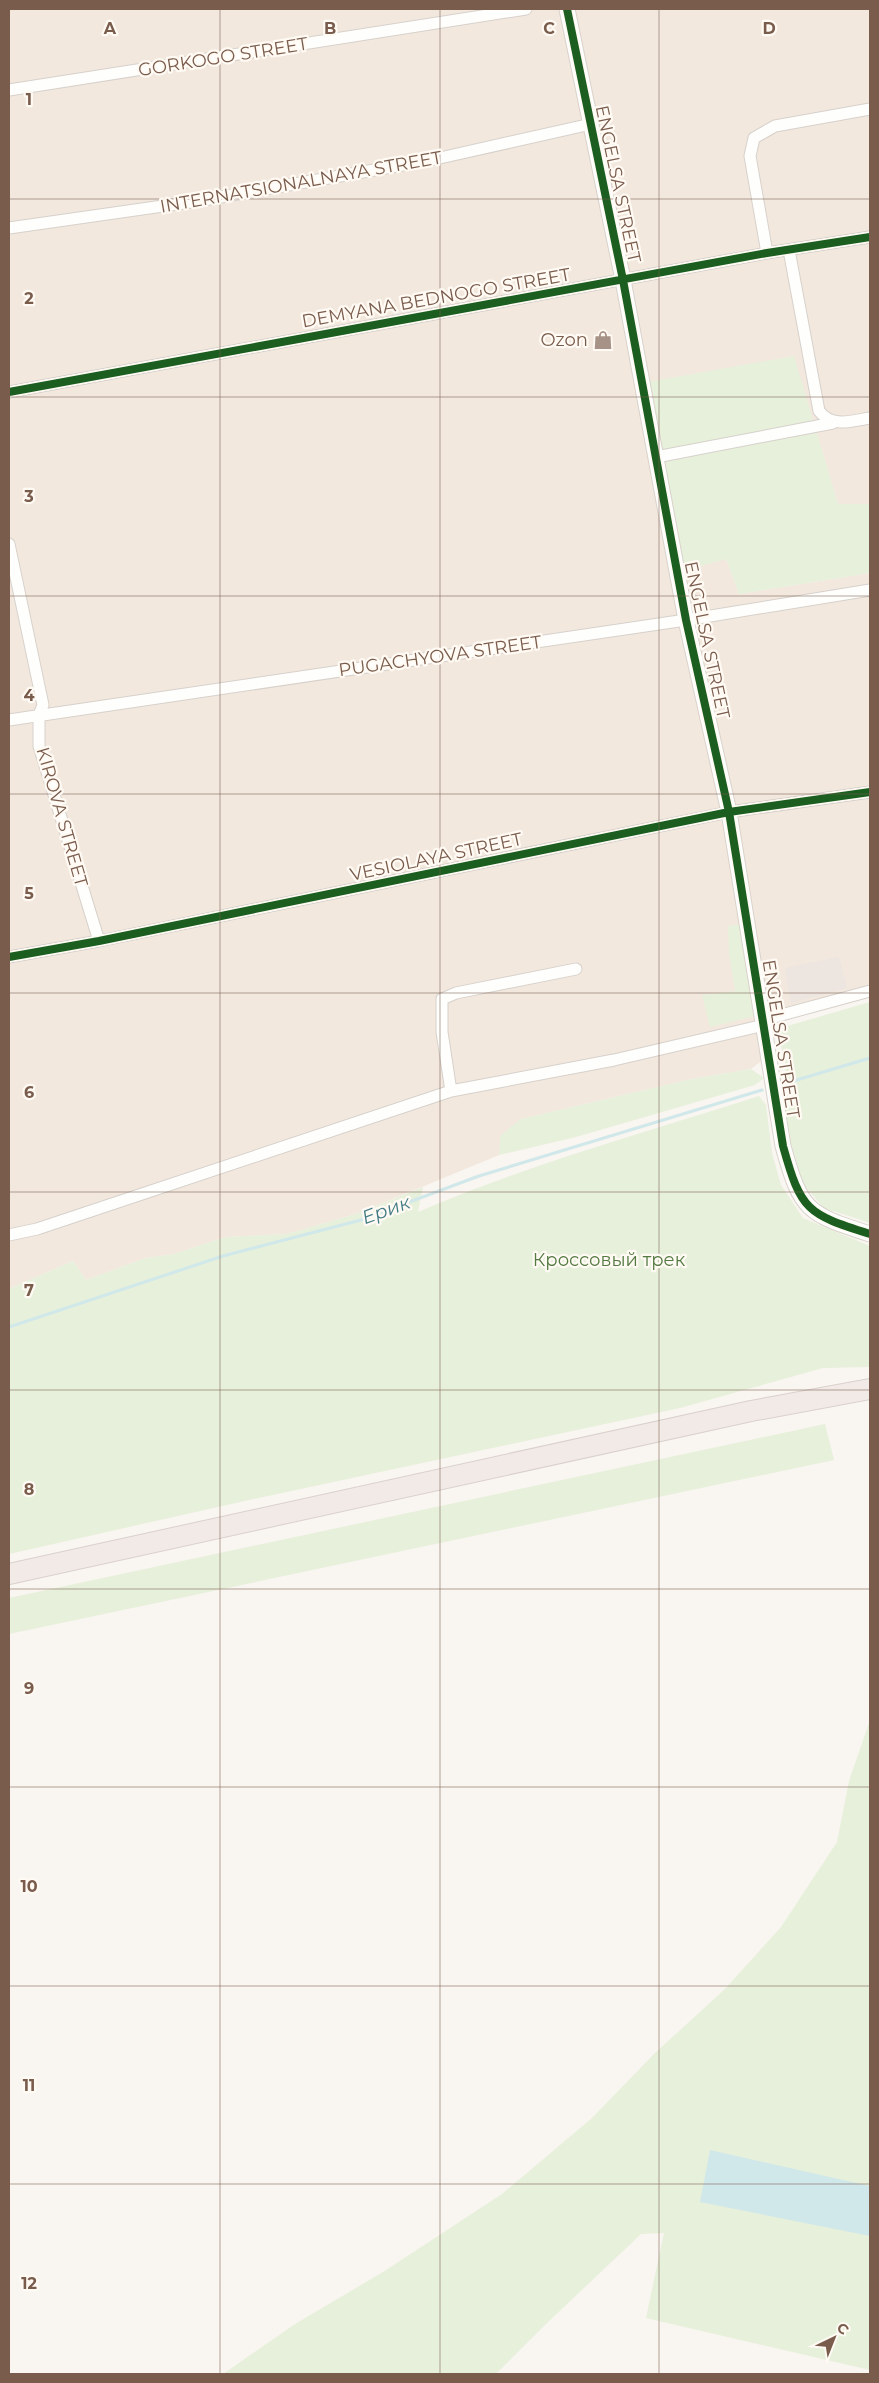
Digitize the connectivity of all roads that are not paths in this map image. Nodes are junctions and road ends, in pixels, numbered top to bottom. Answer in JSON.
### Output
{"nodes":[{"id":1,"x":526,"y":9,"type":"edge"},
{"id":2,"x":567,"y":9,"type":"edge"},
{"id":3,"x":9,"y":90,"type":"edge"},
{"id":4,"x":870,"y":109,"type":"edge"},
{"id":5,"x":591,"y":124,"type":"junction"},
{"id":6,"x":9,"y":228,"type":"edge"},
{"id":7,"x":870,"y":237,"type":"edge"},
{"id":8,"x":789,"y":250,"type":"junction"},
{"id":9,"x":767,"y":253,"type":"junction"},
{"id":10,"x":623,"y":280,"type":"junction"},
{"id":11,"x":9,"y":392,"type":"edge"},
{"id":12,"x":870,"y":418,"type":"edge"},
{"id":13,"x":833,"y":423,"type":"junction"},
{"id":14,"x":656,"y":457,"type":"junction"},
{"id":15,"x":9,"y":544,"type":"edge"},
{"id":16,"x":13,"y":577,"type":"edge"},
{"id":17,"x":870,"y":590,"type":"edge"},
{"id":18,"x":686,"y":620,"type":"junction"},
{"id":19,"x":39,"y":715,"type":"junction"},
{"id":20,"x":9,"y":720,"type":"edge"},
{"id":21,"x":870,"y":792,"type":"edge"},
{"id":22,"x":729,"y":812,"type":"junction"},
{"id":23,"x":99,"y":941,"type":"junction"},
{"id":24,"x":9,"y":957,"type":"edge"},
{"id":25,"x":576,"y":969,"type":"dead end"},
{"id":26,"x":870,"y":990,"type":"edge"},
{"id":27,"x":764,"y":1023,"type":"junction"},
{"id":28,"x":451,"y":1091,"type":"junction"},
{"id":29,"x":870,"y":1234,"type":"edge"},
{"id":30,"x":9,"y":1235,"type":"edge"},
{"id":31,"x":870,"y":1389,"type":"edge"},
{"id":32,"x":9,"y":1574,"type":"edge"}],
"edges":[{"from":1,"to":3,"type":"street","name":"GORKOGO STREET"},
{"from":2,"to":5,"type":"street","name":"ENGELSA STREET"},
{"from":4,"to":9,"type":"street"},
{"from":5,"to":6,"type":"street","name":"INTERNATSIONALNAYA STREET"},
{"from":5,"to":10,"type":"street","name":"ENGELSA STREET"},
{"from":7,"to":8,"type":"street","name":"DEMYANA BEDNOGO STREET"},
{"from":8,"to":9,"type":"street","name":"DEMYANA BEDNOGO STREET"},
{"from":8,"to":13,"type":"street"},
{"from":9,"to":10,"type":"street","name":"DEMYANA BEDNOGO STREET"},
{"from":10,"to":11,"type":"street","name":"DEMYANA BEDNOGO STREET"},
{"from":10,"to":14,"type":"street","name":"ENGELSA STREET"},
{"from":12,"to":13,"type":"street"},
{"from":13,"to":14,"type":"street"},
{"from":14,"to":18,"type":"street","name":"ENGELSA STREET"},
{"from":15,"to":16,"type":"street","name":"KIROVA STREET"},
{"from":16,"to":19,"type":"street","name":"KIROVA STREET"},
{"from":17,"to":18,"type":"street","name":"PUGACHYOVA STREET"},
{"from":18,"to":19,"type":"street","name":"PUGACHYOVA STREET"},
{"from":18,"to":22,"type":"street","name":"ENGELSA STREET"},
{"from":19,"to":20,"type":"street","name":"PUGACHYOVA STREET"},
{"from":19,"to":23,"type":"street","name":"KIROVA STREET"},
{"from":21,"to":22,"type":"street","name":"VESIOLAYA STREET"},
{"from":22,"to":23,"type":"street","name":"VESIOLAYA STREET"},
{"from":22,"to":27,"type":"street","name":"ENGELSA STREET"},
{"from":23,"to":24,"type":"street","name":"VESIOLAYA STREET"},
{"from":25,"to":28,"type":"street"},
{"from":26,"to":27,"type":"street"},
{"from":27,"to":28,"type":"street"},
{"from":27,"to":29,"type":"street","name":"ENGELSA STREET"},
{"from":28,"to":30,"type":"street"},
{"from":31,"to":32,"type":"highway"}]}
